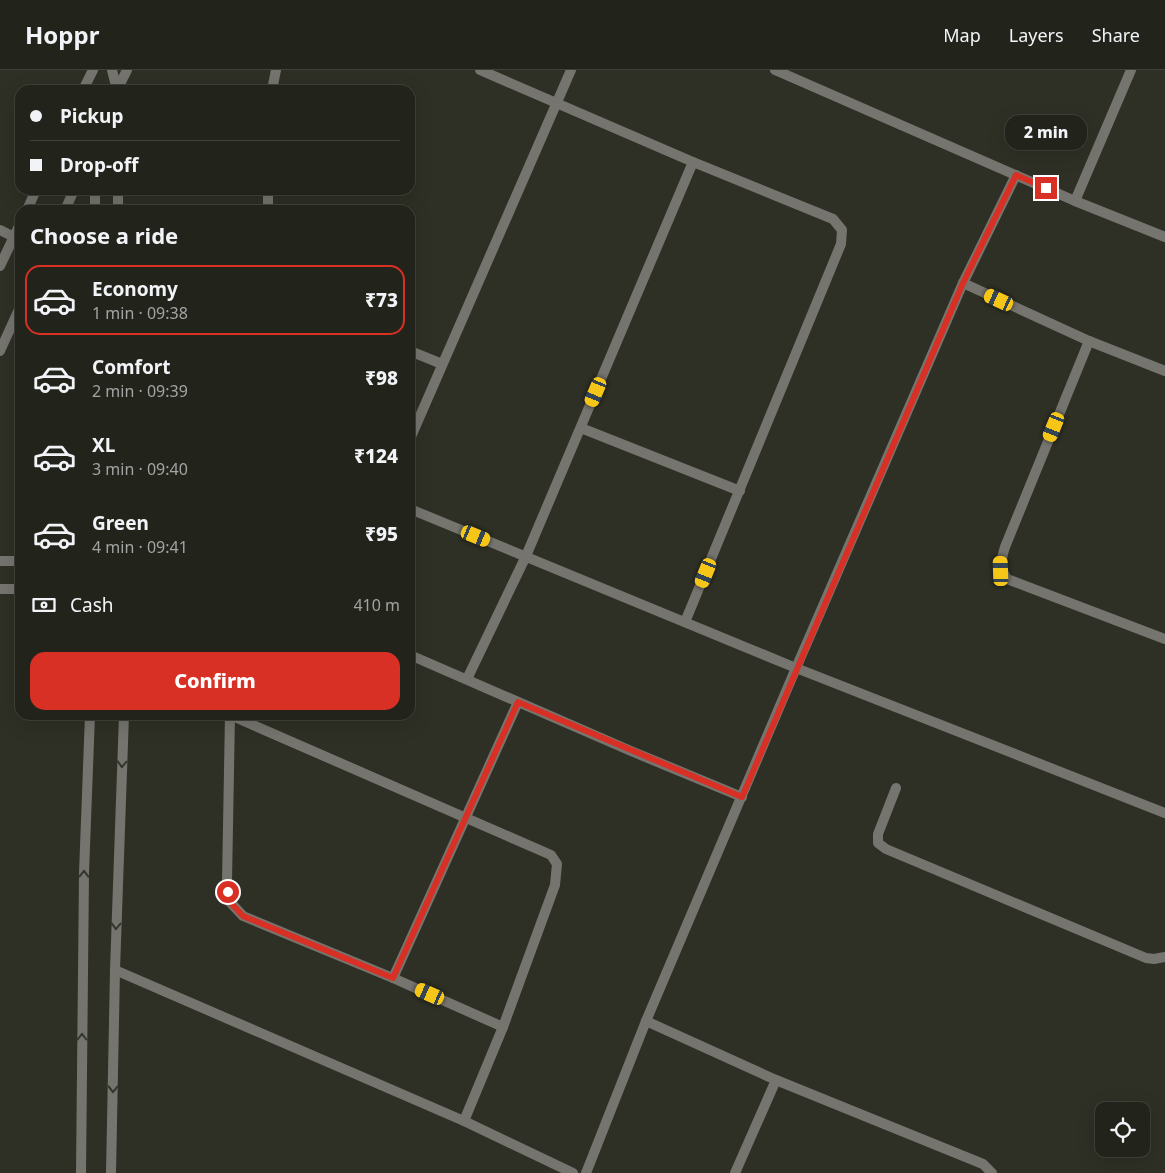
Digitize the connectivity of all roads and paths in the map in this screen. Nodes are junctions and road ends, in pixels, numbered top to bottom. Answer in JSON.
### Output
{"nodes":[{"id":1,"x":93,"y":70,"type":"edge"},
{"id":2,"x":112,"y":70,"type":"edge"},
{"id":3,"x":127,"y":70,"type":"edge"},
{"id":4,"x":276,"y":70,"type":"edge"},
{"id":5,"x":480,"y":70,"type":"edge"},
{"id":6,"x":571,"y":70,"type":"edge"},
{"id":7,"x":1131,"y":70,"type":"edge"},
{"id":8,"x":779,"y":71,"type":"edge"},
{"id":9,"x":86,"y":85,"type":"edge"},
{"id":10,"x":116,"y":85,"type":"edge"},
{"id":11,"x":120,"y":85,"type":"edge"},
{"id":12,"x":273,"y":85,"type":"edge"},
{"id":13,"x":558,"y":102,"type":"junction"},
{"id":14,"x":693,"y":162,"type":"junction"},
{"id":15,"x":1016,"y":175,"type":"junction"},
{"id":16,"x":1075,"y":201,"type":"junction"},
{"id":17,"x":0,"y":230,"type":"edge"},
{"id":18,"x":14,"y":237,"type":"joint"},
{"id":19,"x":1165,"y":237,"type":"edge"},
{"id":20,"x":0,"y":266,"type":"edge"},
{"id":21,"x":963,"y":283,"type":"junction"},
{"id":22,"x":15,"y":318,"type":"edge"},
{"id":23,"x":1089,"y":341,"type":"junction"},
{"id":24,"x":0,"y":351,"type":"edge"},
{"id":25,"x":415,"y":353,"type":"edge"},
{"id":26,"x":442,"y":364,"type":"junction"},
{"id":27,"x":1165,"y":371,"type":"edge"},
{"id":28,"x":415,"y":427,"type":"edge"},
{"id":29,"x":581,"y":428,"type":"junction"},
{"id":30,"x":740,"y":491,"type":"junction"},
{"id":31,"x":415,"y":511,"type":"edge"},
{"id":32,"x":526,"y":556,"type":"junction"},
{"id":33,"x":0,"y":561,"type":"edge"},
{"id":34,"x":15,"y":561,"type":"edge"},
{"id":35,"x":0,"y":589,"type":"edge"},
{"id":36,"x":15,"y":589,"type":"edge"},
{"id":37,"x":685,"y":622,"type":"junction"},
{"id":38,"x":1165,"y":639,"type":"edge"},
{"id":39,"x":415,"y":656,"type":"edge"},
{"id":40,"x":796,"y":668,"type":"junction"},
{"id":41,"x":467,"y":679,"type":"junction"},
{"id":42,"x":518,"y":702,"type":"junction"},
{"id":43,"x":90,"y":720,"type":"edge"},
{"id":44,"x":124,"y":720,"type":"edge"},
{"id":45,"x":230,"y":720,"type":"edge"},
{"id":46,"x":242,"y":720,"type":"edge"},
{"id":47,"x":896,"y":788,"type":"dead end"},
{"id":48,"x":742,"y":797,"type":"junction"},
{"id":49,"x":1165,"y":812,"type":"edge"},
{"id":50,"x":467,"y":818,"type":"junction"},
{"id":51,"x":1165,"y":957,"type":"edge"},
{"id":52,"x":115,"y":970,"type":"junction"},
{"id":53,"x":393,"y":978,"type":"junction"},
{"id":54,"x":646,"y":1021,"type":"junction"},
{"id":55,"x":503,"y":1027,"type":"junction"},
{"id":56,"x":776,"y":1080,"type":"junction"},
{"id":57,"x":464,"y":1121,"type":"junction"},
{"id":58,"x":81,"y":1173,"type":"edge"},
{"id":59,"x":111,"y":1173,"type":"edge"},
{"id":60,"x":573,"y":1173,"type":"edge"},
{"id":61,"x":586,"y":1173,"type":"edge"},
{"id":62,"x":735,"y":1173,"type":"edge"},
{"id":63,"x":992,"y":1173,"type":"edge"}],
"edges":[{"from":1,"to":9,"type":"street"},
{"from":2,"to":10,"type":"street"},
{"from":3,"to":11,"type":"street"},
{"from":4,"to":12,"type":"street"},
{"from":5,"to":13,"type":"street"},
{"from":6,"to":13,"type":"street"},
{"from":7,"to":16,"type":"street"},
{"from":8,"to":15,"type":"street"},
{"from":13,"to":14,"type":"street"},
{"from":13,"to":26,"type":"street"},
{"from":14,"to":29,"type":"street"},
{"from":14,"to":30,"type":"street"},
{"from":15,"to":16,"type":"street"},
{"from":15,"to":21,"type":"street"},
{"from":16,"to":19,"type":"street"},
{"from":17,"to":18,"type":"street"},
{"from":18,"to":20,"type":"street"},
{"from":21,"to":23,"type":"street"},
{"from":21,"to":40,"type":"street"},
{"from":22,"to":24,"type":"street"},
{"from":23,"to":27,"type":"street"},
{"from":23,"to":38,"type":"street"},
{"from":25,"to":26,"type":"street"},
{"from":26,"to":28,"type":"street"},
{"from":29,"to":30,"type":"street"},
{"from":29,"to":32,"type":"street"},
{"from":30,"to":37,"type":"street"},
{"from":31,"to":32,"type":"street"},
{"from":32,"to":37,"type":"street"},
{"from":32,"to":41,"type":"street"},
{"from":33,"to":34,"type":"street"},
{"from":35,"to":36,"type":"street"},
{"from":37,"to":40,"type":"street"},
{"from":39,"to":41,"type":"street"},
{"from":40,"to":48,"type":"street"},
{"from":40,"to":49,"type":"street"},
{"from":41,"to":42,"type":"street"},
{"from":42,"to":48,"type":"street"},
{"from":42,"to":50,"type":"street"},
{"from":58,"to":43,"type":"street","one_way":true},
{"from":44,"to":52,"type":"street","one_way":true},
{"from":45,"to":53,"type":"street"},
{"from":46,"to":50,"type":"street"},
{"from":47,"to":51,"type":"street"},
{"from":48,"to":54,"type":"street"},
{"from":50,"to":53,"type":"street"},
{"from":50,"to":55,"type":"street"},
{"from":52,"to":57,"type":"street"},
{"from":52,"to":59,"type":"street","one_way":true},
{"from":53,"to":55,"type":"street"},
{"from":54,"to":56,"type":"street"},
{"from":54,"to":61,"type":"street"},
{"from":55,"to":57,"type":"street"},
{"from":56,"to":62,"type":"street"},
{"from":56,"to":63,"type":"street"},
{"from":57,"to":60,"type":"street"}]}
